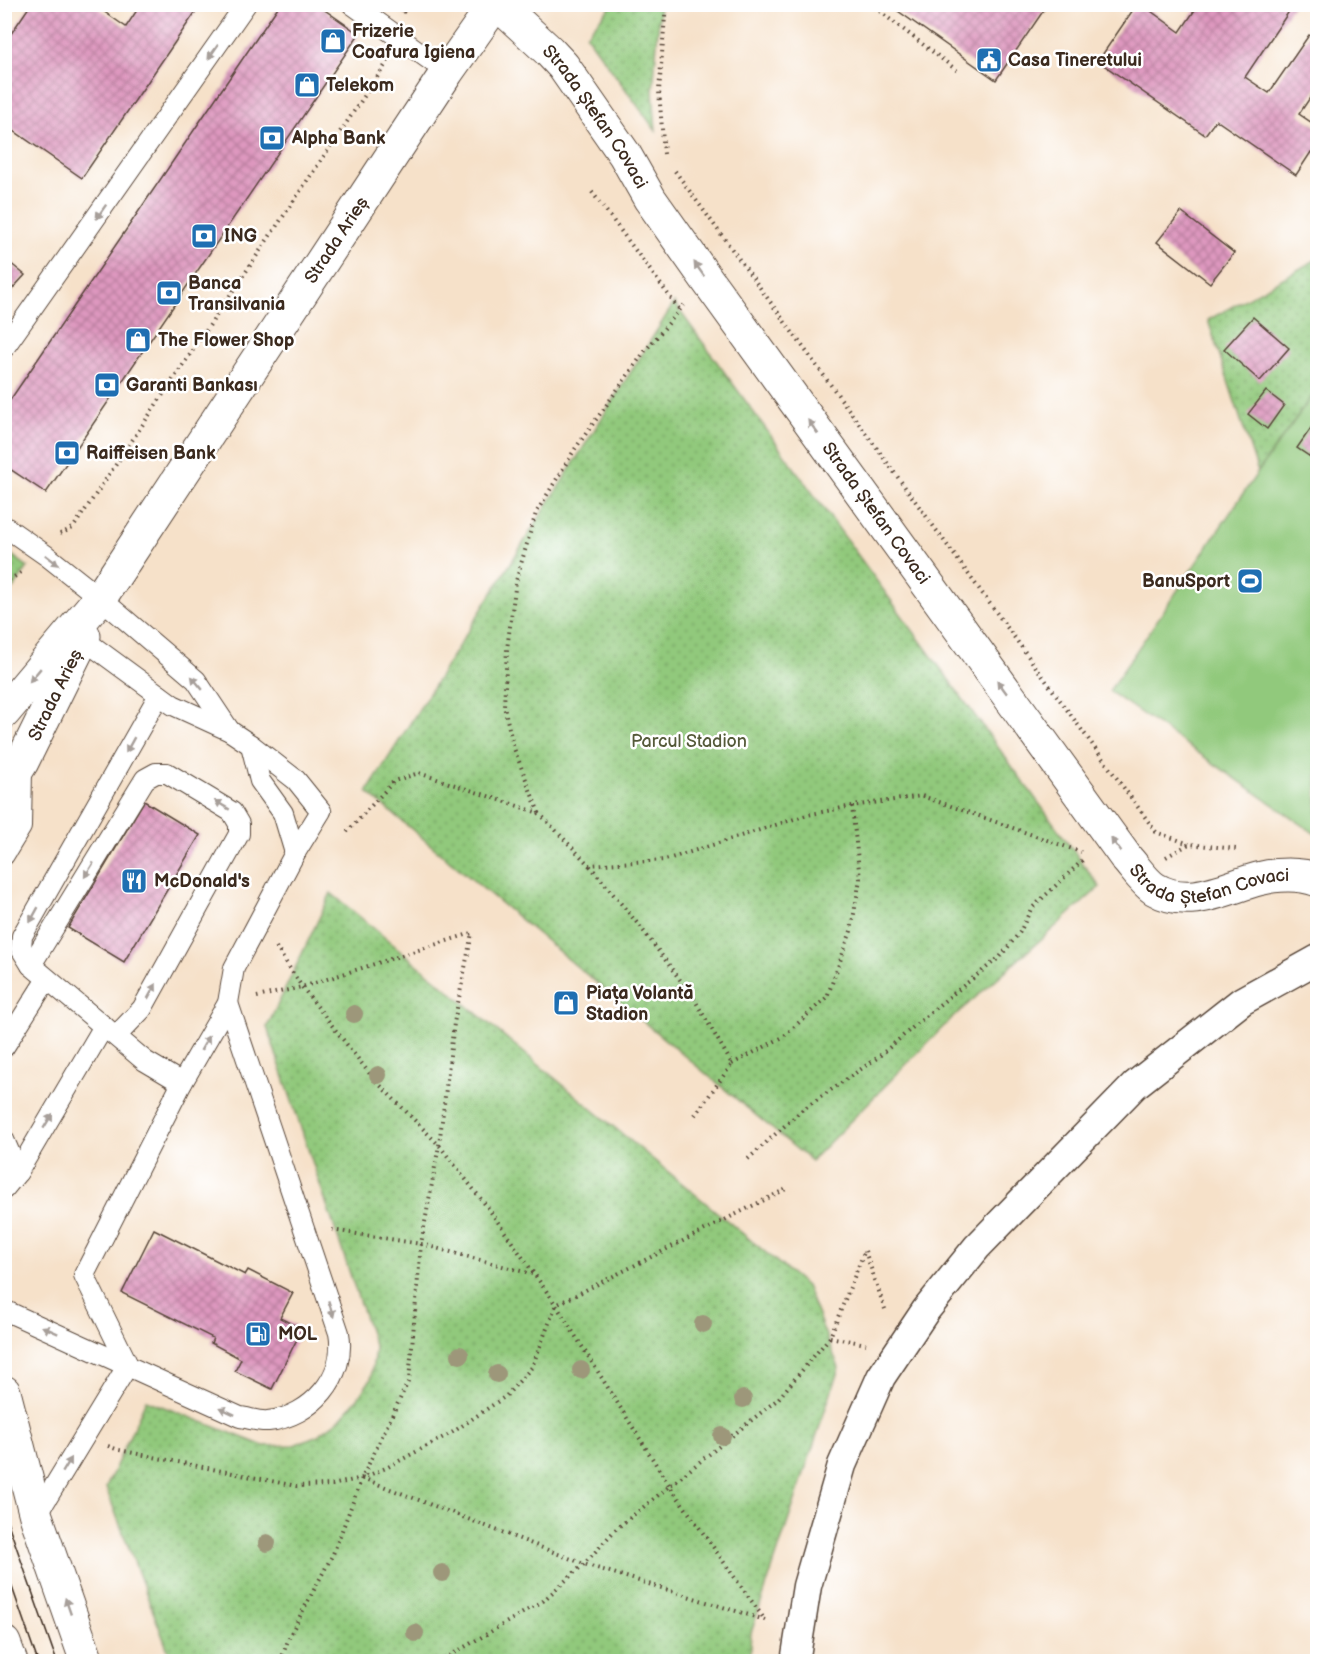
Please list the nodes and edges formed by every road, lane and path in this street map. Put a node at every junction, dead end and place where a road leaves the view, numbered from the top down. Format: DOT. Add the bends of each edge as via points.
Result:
graph roads {
  1 [pos="246,4"];
  2 [pos="352,4"];
  3 [pos="496,4"];
  4 [pos="666,4"];
  5 [pos="870,4"];
  6 [pos="394,53"];
  7 [pos="447,72"];
  8 [pos="959,72"];
  9 [pos="657,145"];
  10 [pos="671,164"];
  11 [pos="592,192"];
  12 [pos="708,281"];
  13 [pos="678,309"];
  14 [pos="4,348"];
  15 [pos="4,526"];
  16 [pos="57,535"];
  17 [pos="100,598"];
  18 [pos="83,639"];
  19 [pos="159,694"];
  20 [pos="4,712"];
  21 [pos="230,730"];
  22 [pos="251,744"];
  23 [pos="22,762"];
  24 [pos="4,790"];
  25 [pos="852,806"];
  26 [pos="539,813"];
  27 [pos="348,832"];
  28 [pos="1189,844"];
  29 [pos="1241,849"];
  30 [pos="295,853"];
  31 [pos="4,855"];
  32 [pos="1127,859"];
  33 [pos="589,866"];
  34 [pos="1317,880"];
  35 [pos="259,920"];
  36 [pos="1317,959"];
  37 [pos="31,965"];
  38 [pos="47,979"];
  39 [pos="302,987"];
  40 [pos="228,1003"];
  41 [pos="110,1031"];
  42 [pos="4,1047"];
  43 [pos="732,1064"];
  44 [pos="182,1083"];
  45 [pos="695,1114"];
  46 [pos="4,1140"];
  47 [pos="439,1145"];
  48 [pos="748,1159"];
  49 [pos="18,1172"];
  50 [pos="4,1189"];
  51 [pos="786,1189"];
  52 [pos="304,1225"];
  53 [pos="421,1244"];
  54 [pos="532,1274"];
  55 [pos="556,1305"];
  56 [pos="4,1310"];
  57 [pos="899,1351"];
  58 [pos="128,1365"];
  59 [pos="4,1392"];
  60 [pos="84,1437"];
  61 [pos="362,1478"];
  62 [pos="669,1485"];
  63 [pos="36,1515"];
  64 [pos="584,1564"];
  65 [pos="765,1620"];
  66 [pos="4,1643"];
  67 [pos="797,1648"];
  68 [pos="11,1662"];
  69 [pos="87,1662"];
  70 [pos="280,1662"];
  71 [pos="439,1662"];
  1 -- 14 [label="lane, one-way"];
  2 -- 7 [label="lane"];
  3 -- 7 [label="main road, Strada Arieș"];
  12 -- 3 [label="main road, Strada Ștefan Covaci, one-way" via="563,66"];
  4 -- 9 [label="path" via="659,91 664,154"];
  5 -- 8 [label="path"];
  6 -- 16 [label="path" via="73,528"];
  7 -- 17 [label="main road, Strada Arieș"];
  10 -- 28 [label="path" via="1156,832"];
  11 -- 13 [label="path"];
  12 -- 13 [label="path"];
  32 -- 12 [label="main road, Strada Ștefan Covaci, one-way"];
  13 -- 26 [label="path" via="575,449 536,513 516,581 504,706 513,746"];
  15 -- 17 [label="lane, one-way"];
  17 -- 18 [label="main road, Strada Arieș"];
  17 -- 20 [label="main road, Strada Arieș, one-way"];
  21 -- 17 [label="lane, one-way" via="196,680"];
  18 -- 19 [label="lane"];
  18 -- 23 [label="main road, Strada Arieș"];
  19 -- 21 [label="lane" via="173,705"];
  19 -- 37 [label="lane, one-way" via="22,936 21,949"];
  21 -- 22 [label="lane"];
  22 -- 30 [label="lane" via="260,781 283,813"];
  22 -- 30 [label="lane" via="296,780 321,811"];
  23 -- 24 [label="main road, Strada Arieș"];
  23 -- 31 [label="lane" via="21,828"];
  25 -- 33 [label="path" via="807,815 665,860"];
  25 -- 43 [label="path" via="860,879 851,931 827,997 783,1037"];
  25 -- 48 [label="path" via="922,796 1088,855 1031,909 1020,932 1000,957 877,1058 802,1110"];
  26 -- 27 [label="path" via="419,773 394,781"];
  26 -- 33 [label="path"];
  28 -- 29 [label="path"];
  28 -- 32 [label="path" via="1154,863"];
  30 -- 35 [label="lane"];
  32 -- 34 [label="main road, Strada Ștefan Covaci" via="1155,889 1178,897 1205,896 1260,878 1309,876"];
  33 -- 43 [label="path" via="693,997"];
  35 -- 39 [label="path"];
  35 -- 40 [label="lane" via="234,968"];
  36 -- 57 [label="street" via="1242,1001 1135,1085 977,1247"];
  37 -- 38 [label="lane"];
  41 -- 37 [label="lane, one-way" via="142,1009 239,834 239,824 232,812 167,772 145,779"];
  38 -- 41 [label="lane"];
  38 -- 42 [label="lane"];
  39 -- 40 [label="path"];
  39 -- 47 [label="path" via="373,1078"];
  39 -- 47 [label="path" via="472,933 454,1023"];
  44 -- 40 [label="lane, one-way"];
  40 -- 52 [label="lane"];
  41 -- 44 [label="lane" via="145,1061"];
  49 -- 41 [label="lane, one-way"];
  43 -- 45 [label="path"];
  44 -- 58 [label="lane" via="84,1275"];
  46 -- 49 [label="lane"];
  47 -- 53 [label="path"];
  47 -- 54 [label="path"];
  49 -- 50 [label="lane"];
  51 -- 55 [label="path"];
  52 -- 53 [label="path"];
  52 -- 58 [label="lane, one-way" via="341,1345 335,1373 321,1394 301,1410 266,1421 240,1417"];
  53 -- 54 [label="path"];
  53 -- 61 [label="path" via="409,1380"];
  54 -- 55 [label="path"];
  55 -- 61 [label="path" via="532,1367 506,1396 453,1432"];
  55 -- 62 [label="path"];
  58 -- 56 [label="lane, one-way"];
  57 -- 62 [label="path" via="865,1250 830,1337 815,1355 778,1399"];
  57 -- 67 [label="street" via="881,1377 842,1465 807,1586"];
  58 -- 60 [label="lane"];
  59 -- 63 [label="main road"];
  60 -- 61 [label="path" via="118,1450 296,1486 332,1485"];
  63 -- 60 [label="lane, one-way"];
  61 -- 64 [label="path"];
  61 -- 70 [label="path" via="333,1554"];
  62 -- 64 [label="path" via="616,1529"];
  62 -- 65 [label="path"];
  69 -- 63 [label="main road, one-way"];
  64 -- 65 [label="path"];
  64 -- 71 [label="path" via="543,1601"];
  65 -- 67 [label="path"];
  66 -- 68 [label="main road"];
}
